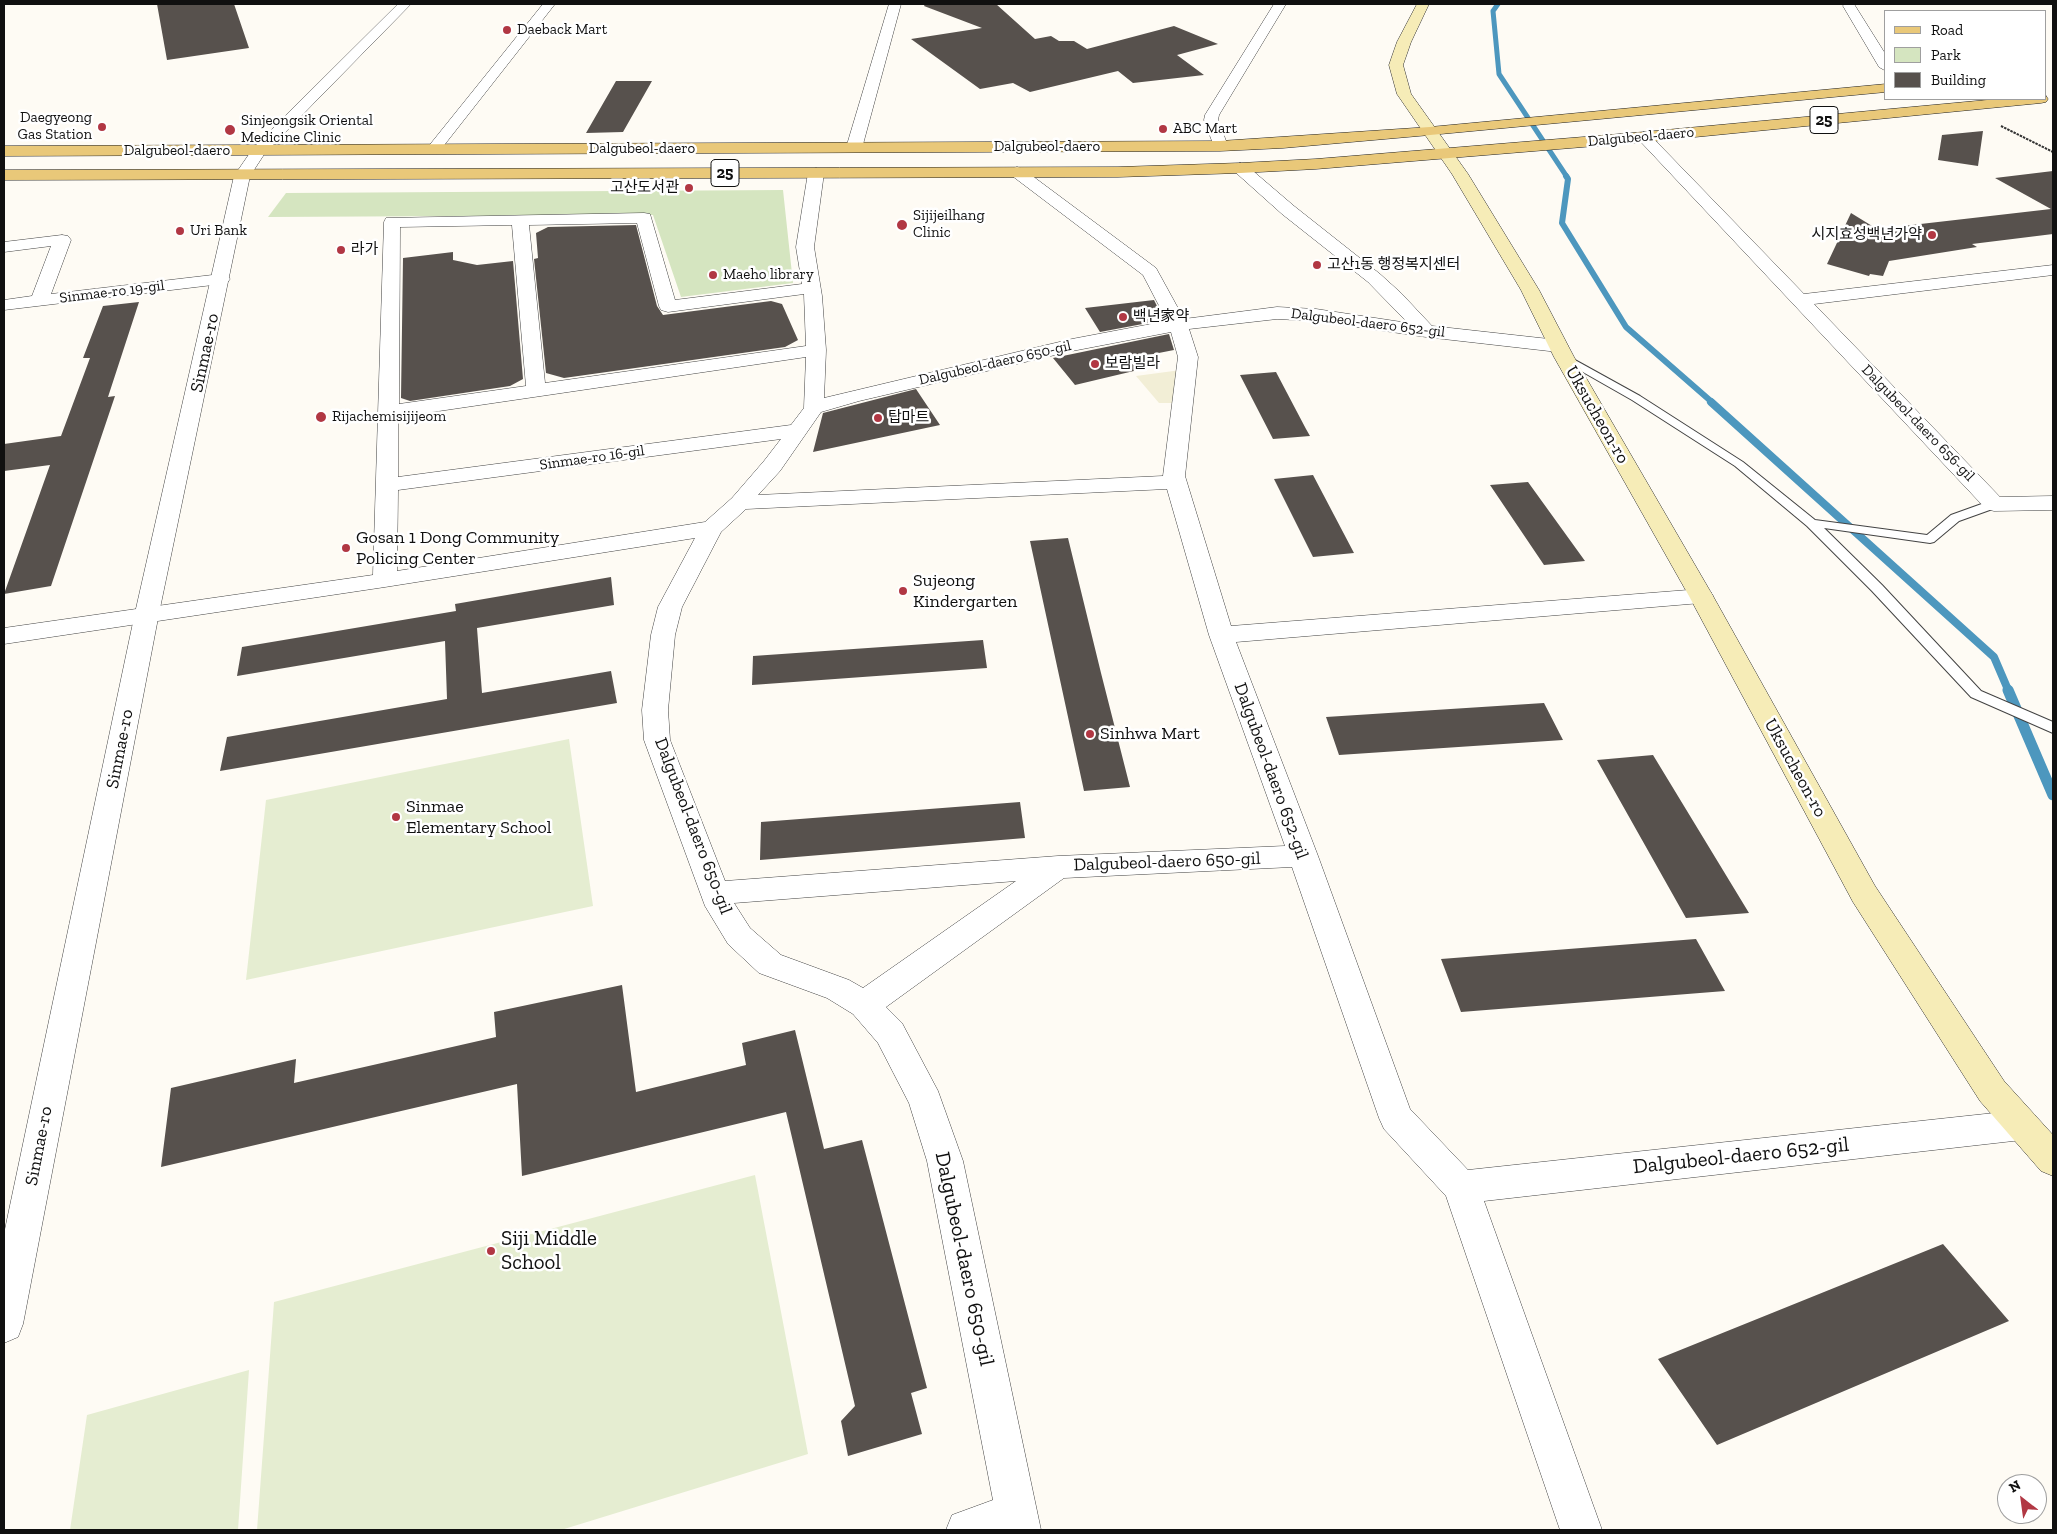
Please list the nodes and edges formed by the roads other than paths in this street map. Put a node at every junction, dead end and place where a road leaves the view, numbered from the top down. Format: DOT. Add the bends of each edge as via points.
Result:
graph roads {
  1 [pos="405,4"];
  2 [pos="549,4"];
  3 [pos="895,4"];
  4 [pos="1280,4"];
  5 [pos="1423,4"];
  6 [pos="1848,6"];
  7 [pos="1884,64"];
  8 [pos="1884,88"];
  9 [pos="2031,100"];
  10 [pos="1430,131"];
  11 [pos="1644,137"];
  12 [pos="1220,146"];
  13 [pos="854,148"];
  14 [pos="260,150"];
  15 [pos="433,150"];
  16 [pos="4,151"];
  17 [pos="1446,154"];
  18 [pos="1240,168"];
  19 [pos="1017,172"];
  20 [pos="816,173"];
  21 [pos="4,175"];
  22 [pos="242,176"];
  23 [pos="520,221"];
  24 [pos="4,247"];
  25 [pos="2053,270"];
  26 [pos="221,279"];
  27 [pos="812,288"];
  28 [pos="1801,300"];
  29 [pos="39,301"];
  30 [pos="4,305"];
  31 [pos="1178,325"];
  32 [pos="1426,331"];
  33 [pos="816,350"];
  34 [pos="1561,352"];
  35 [pos="536,390"];
  36 [pos="814,408"];
  37 [pos="388,412"];
  38 [pos="796,430"];
  39 [pos="1176,482"];
  40 [pos="387,485"];
  41 [pos="740,503"];
  42 [pos="2053,503"];
  43 [pos="1994,504"];
  44 [pos="1811,523"];
  45 [pos="712,528"];
  46 [pos="385,580"];
  47 [pos="1701,596"];
  48 [pos="147,613"];
  49 [pos="1221,635"];
  50 [pos="4,636"];
  51 [pos="2053,728"];
  52 [pos="1303,856"];
  53 [pos="1058,867"];
  54 [pos="715,893"];
  55 [pos="864,1005"];
  56 [pos="2022,1125"];
  57 [pos="2053,1160"];
  58 [pos="1461,1187"];
  59 [pos="4,1324"];
  60 [pos="1018,1521"];
  61 [pos="967,1530"];
  62 [pos="1581,1530"];
  1 -- 14 [label="street"];
  2 -- 15 [label="street"];
  3 -- 13 [label="street"];
  4 -- 12 [label="street" via="1212,115"];
  5 -- 10 [label="main road, Uksucheon-ro" via="1404,42 1396,74 1404,94"];
  6 -- 7 [label="street"];
  8 -- 10 [label="main road, Dalgubeol-daero"];
  9 -- 11 [label="main road, Dalgubeol-daero / 25"];
  10 -- 12 [label="main road, Dalgubeol-daero / 25"];
  10 -- 17 [label="main road, Uksucheon-ro"];
  11 -- 17 [label="main road, Dalgubeol-daero / 25"];
  11 -- 28 [label="street, Dalgubeol-daero 656-gil"];
  12 -- 13 [label="main road, Dalgubeol-daero / 25"];
  13 -- 15 [label="main road, Dalgubeol-daero / 25"];
  14 -- 15 [label="main road, Dalgubeol-daero / 25"];
  14 -- 16 [label="main road, Dalgubeol-daero / 25"];
  14 -- 22 [label="street"];
  17 -- 18 [label="main road, Dalgubeol-daero / 25"];
  17 -- 34 [label="main road, Uksucheon-ro" via="1530,290"];
  18 -- 19 [label="main road, Dalgubeol-daero / 25"];
  18 -- 32 [label="street" via="1374,278"];
  19 -- 20 [label="main road, Dalgubeol-daero / 25"];
  19 -- 31 [label="street, Dalgubeol-daero 652-gil" via="1150,272"];
  20 -- 22 [label="main road, Dalgubeol-daero / 25"];
  20 -- 27 [label="street" via="805,248"];
  21 -- 22 [label="main road, Dalgubeol-daero / 25"];
  22 -- 26 [label="street, Sinmae-ro"];
  23 -- 27 [label="street" via="644,218 668,306"];
  23 -- 35 [label="street"];
  23 -- 37 [label="street" via="392,222"];
  24 -- 29 [label="street" via="62,240"];
  25 -- 28 [label="street"];
  26 -- 29 [label="street, Sinmae-ro 19-gil"];
  26 -- 48 [label="street, Sinmae-ro"];
  27 -- 33 [label="street"];
  28 -- 43 [label="street, Dalgubeol-daero 656-gil"];
  29 -- 30 [label="street, Sinmae-ro 19-gil"];
  31 -- 32 [label="street, Dalgubeol-daero 652-gil" via="1297,312"];
  31 -- 36 [label="street, Dalgubeol-daero 650-gil" via="1072,345"];
  31 -- 39 [label="street, Dalgubeol-daero 652-gil" via="1188,357 1174,476"];
  32 -- 34 [label="street, Dalgubeol-daero 652-gil"];
  33 -- 35 [label="street"];
  33 -- 36 [label="street"];
  34 -- 44 [label="lane, Uksucheon-ro" via="1739,464"];
  34 -- 47 [label="main road, Uksucheon-ro"];
  35 -- 37 [label="street"];
  36 -- 38 [label="street, Dalgubeol-daero 650-gil"];
  37 -- 40 [label="street"];
  38 -- 40 [label="street, Sinmae-ro 16-gil"];
  38 -- 41 [label="street, Dalgubeol-daero 650-gil" via="772,466"];
  39 -- 41 [label="street"];
  39 -- 49 [label="street, Dalgubeol-daero 652-gil"];
  40 -- 46 [label="street"];
  41 -- 45 [label="street, Dalgubeol-daero 650-gil"];
  42 -- 43 [label="street"];
  43 -- 44 [label="lane" via="1954,518 1930,540"];
  44 -- 51 [label="lane, Uksucheon-ro" via="1976,694"];
  45 -- 46 [label="street"];
  45 -- 54 [label="street, Dalgubeol-daero 650-gil" via="670,607 663,635 655,710 657,740"];
  46 -- 48 [label="street"];
  47 -- 49 [label="street"];
  47 -- 56 [label="main road, Uksucheon-ro" via="1864,894 1992,1092"];
  48 -- 50 [label="street"];
  48 -- 59 [label="street, Sinmae-ro"];
  49 -- 52 [label="street, Dalgubeol-daero 652-gil"];
  52 -- 53 [label="street, Dalgubeol-daero 650-gil"];
  52 -- 58 [label="street, Dalgubeol-daero 652-gil" via="1396,1118"];
  53 -- 54 [label="street"];
  53 -- 55 [label="street, Dalgubeol-daero 650-gil"];
  54 -- 55 [label="street, Dalgubeol-daero 650-gil" via="739,936 770,964 838,989"];
  55 -- 60 [label="street, Dalgubeol-daero 650-gil" via="890,1033 926,1101 945,1161"];
  56 -- 57 [label="main road, Uksucheon-ro"];
  56 -- 58 [label="street, Dalgubeol-daero 652-gil"];
  58 -- 62 [label="street, Dalgubeol-daero 652-gil"];
  60 -- 61 [label="street"];
}
